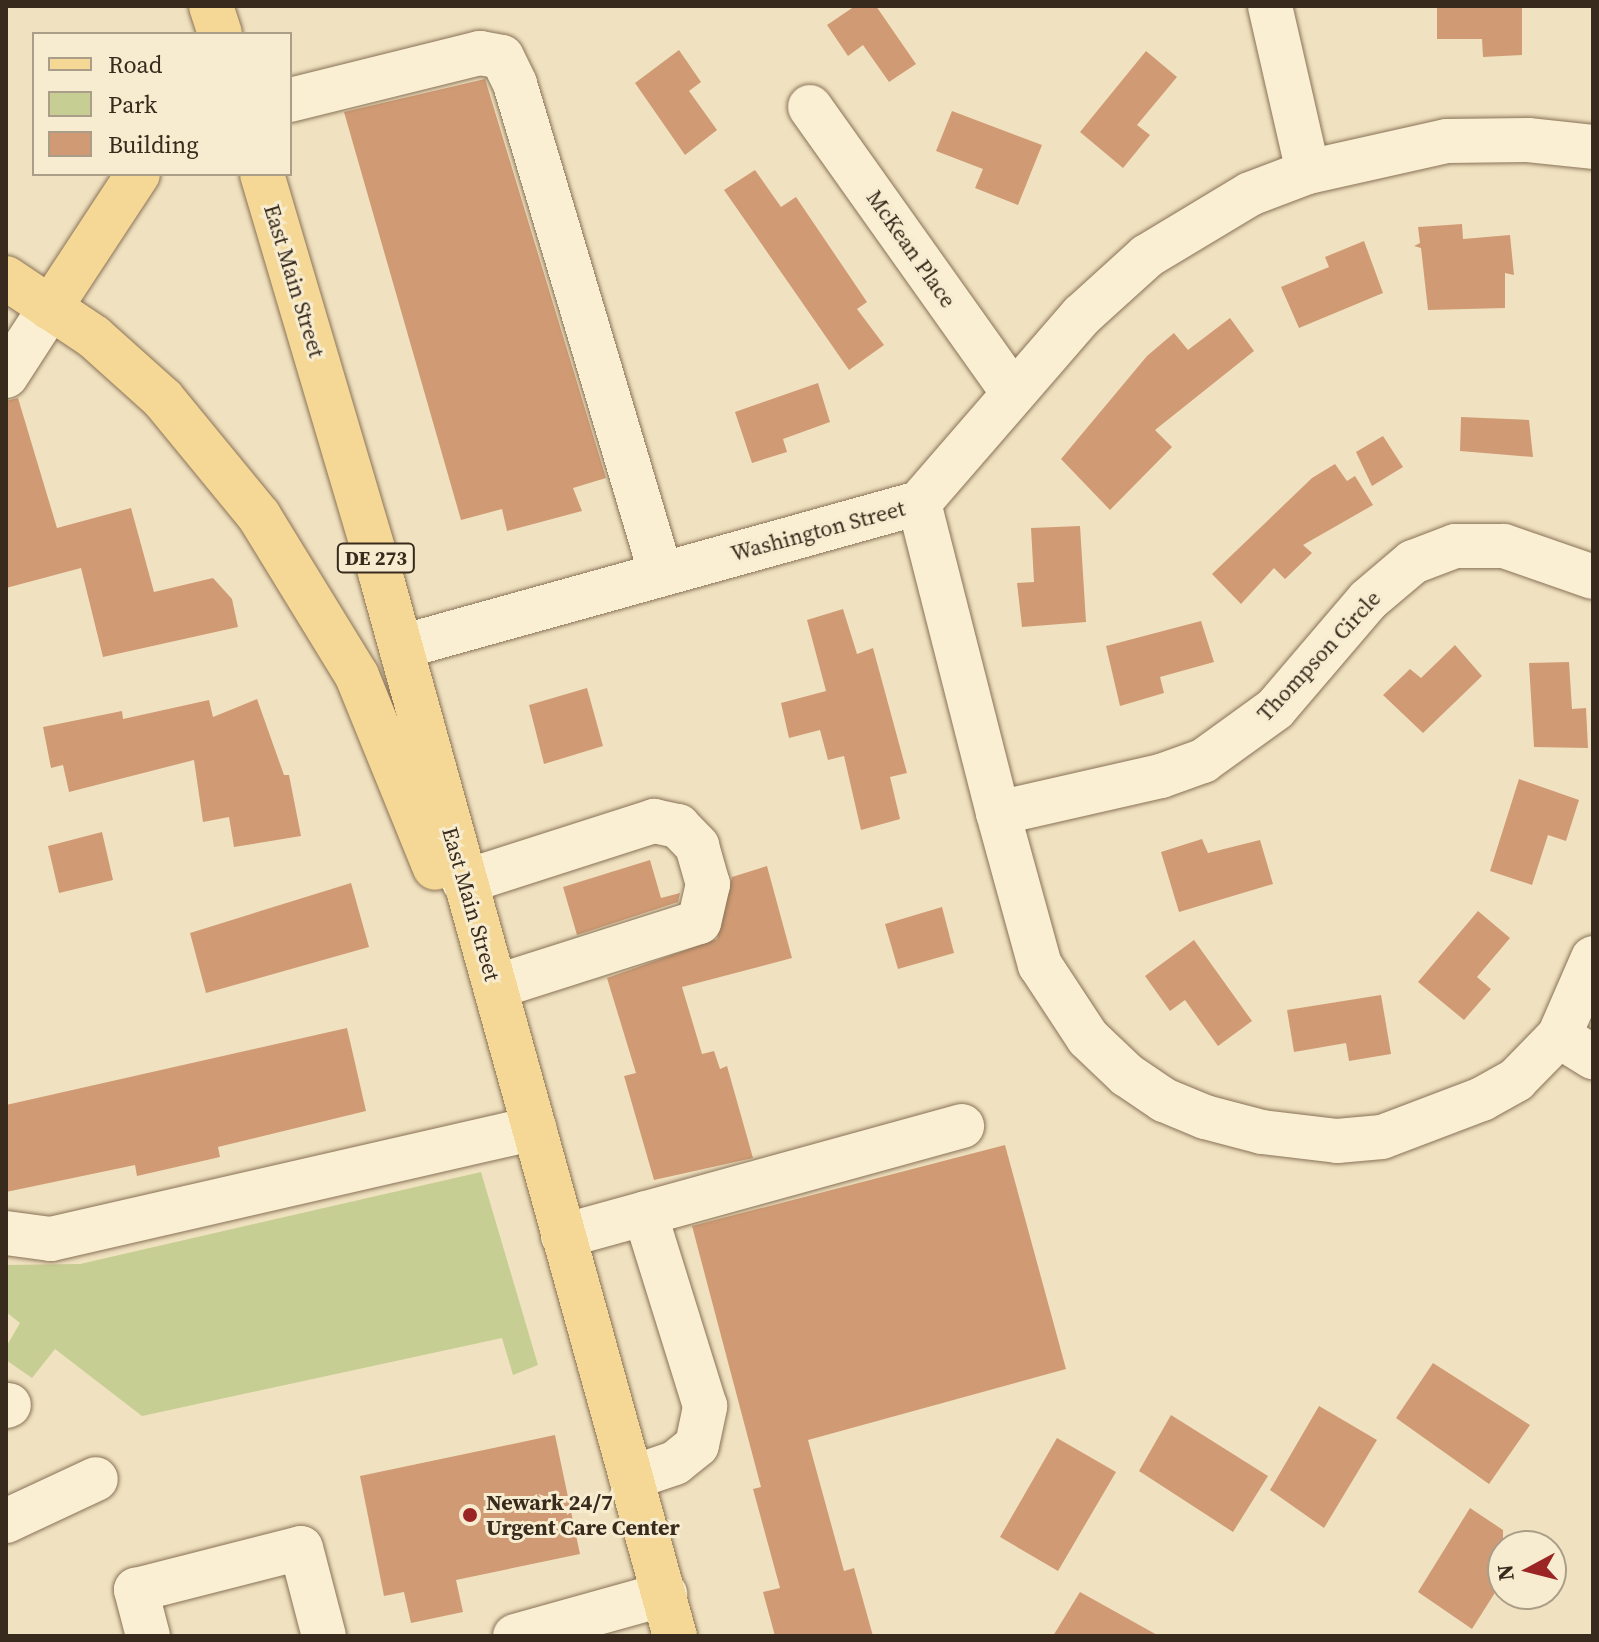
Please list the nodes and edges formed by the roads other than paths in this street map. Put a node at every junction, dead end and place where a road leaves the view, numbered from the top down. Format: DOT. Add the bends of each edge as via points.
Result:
graph roads {
  1 [pos="211,6"];
  2 [pos="1270,6"];
  3 [pos="219,32"];
  4 [pos="292,100"];
  5 [pos="810,107"];
  6 [pos="1593,147"];
  7 [pos="1308,172"];
  8 [pos="137,176"];
  9 [pos="263,176"];
  10 [pos="6,278"];
  11 [pos="50,308"];
  12 [pos="6,376"];
  13 [pos="1012,391"];
  14 [pos="919,503"];
  15 [pos="661,574"];
  16 [pos="1593,577"];
  17 [pos="401,647"];
  18 [pos="998,813"];
  19 [pos="464,882"];
  20 [pos="482,945"];
  21 [pos="1593,958"];
  22 [pos="495,987"];
  23 [pos="1576,1047"];
  24 [pos="962,1126"];
  25 [pos="534,1128"];
  26 [pos="645,1213"];
  27 [pos="6,1233"];
  28 [pos="563,1236"];
  29 [pos="631,1478"];
  30 [pos="96,1479"];
  31 [pos="6,1521"];
  32 [pos="665,1594"];
  33 [pos="148,1636"];
  34 [pos="324,1636"];
  35 [pos="515,1636"];
  36 [pos="675,1636"];
  1 -- 3 [label="main road"];
  2 -- 7 [label="street"];
  4 -- 15 [label="street" via="480,53 502,57 515,84"];
  5 -- 13 [label="street, McKean Place"];
  6 -- 7 [label="street, Washington Street" via="1528,140 1447,141"];
  7 -- 13 [label="street, Washington Street" via="1250,194 1147,256 1082,315"];
  8 -- 11 [label="main road"];
  9 -- 17 [label="main road, East Main Street / DE 273"];
  10 -- 11 [label="main road"];
  11 -- 12 [label="street"];
  11 -- 20 [label="main road" via="94,337 163,399 259,516 357,676 436,872"];
  13 -- 14 [label="street, Washington Street"];
  14 -- 15 [label="street, Washington Street"];
  14 -- 18 [label="street"];
  15 -- 17 [label="street, Washington Street"];
  16 -- 18 [label="street, Thompson Circle" via="1504,546 1455,546 1413,562 1368,600 1275,709 1203,761 1161,776"];
  17 -- 19 [label="main road, East Main Street / DE 273"];
  18 -- 23 [label="street" via="1040,965 1061,1004 1127,1075 1205,1117 1301,1138 1382,1137 1482,1099"];
  19 -- 20 [label="main road, East Main Street / DE 273"];
  19 -- 22 [label="street" via="654,821 678,826 697,846 708,884 699,922"];
  20 -- 22 [label="main road, East Main Street / DE 273"];
  21 -- 23 [label="street"];
  22 -- 25 [label="main road, East Main Street / DE 273"];
  24 -- 26 [label="street"];
  25 -- 27 [label="street" via="51,1239"];
  25 -- 28 [label="main road, East Main Street / DE 273"];
  26 -- 28 [label="street"];
  26 -- 29 [label="street" via="705,1406 697,1445 675,1463"];
  28 -- 29 [label="main road, East Main Street / DE 273"];
  29 -- 32 [label="main road, East Main Street / DE 273"];
  30 -- 31 [label="street"];
  32 -- 35 [label="street"];
  32 -- 36 [label="main road, East Main Street / DE 273"];
  33 -- 34 [label="street" via="136,1590 301,1548"];
}
